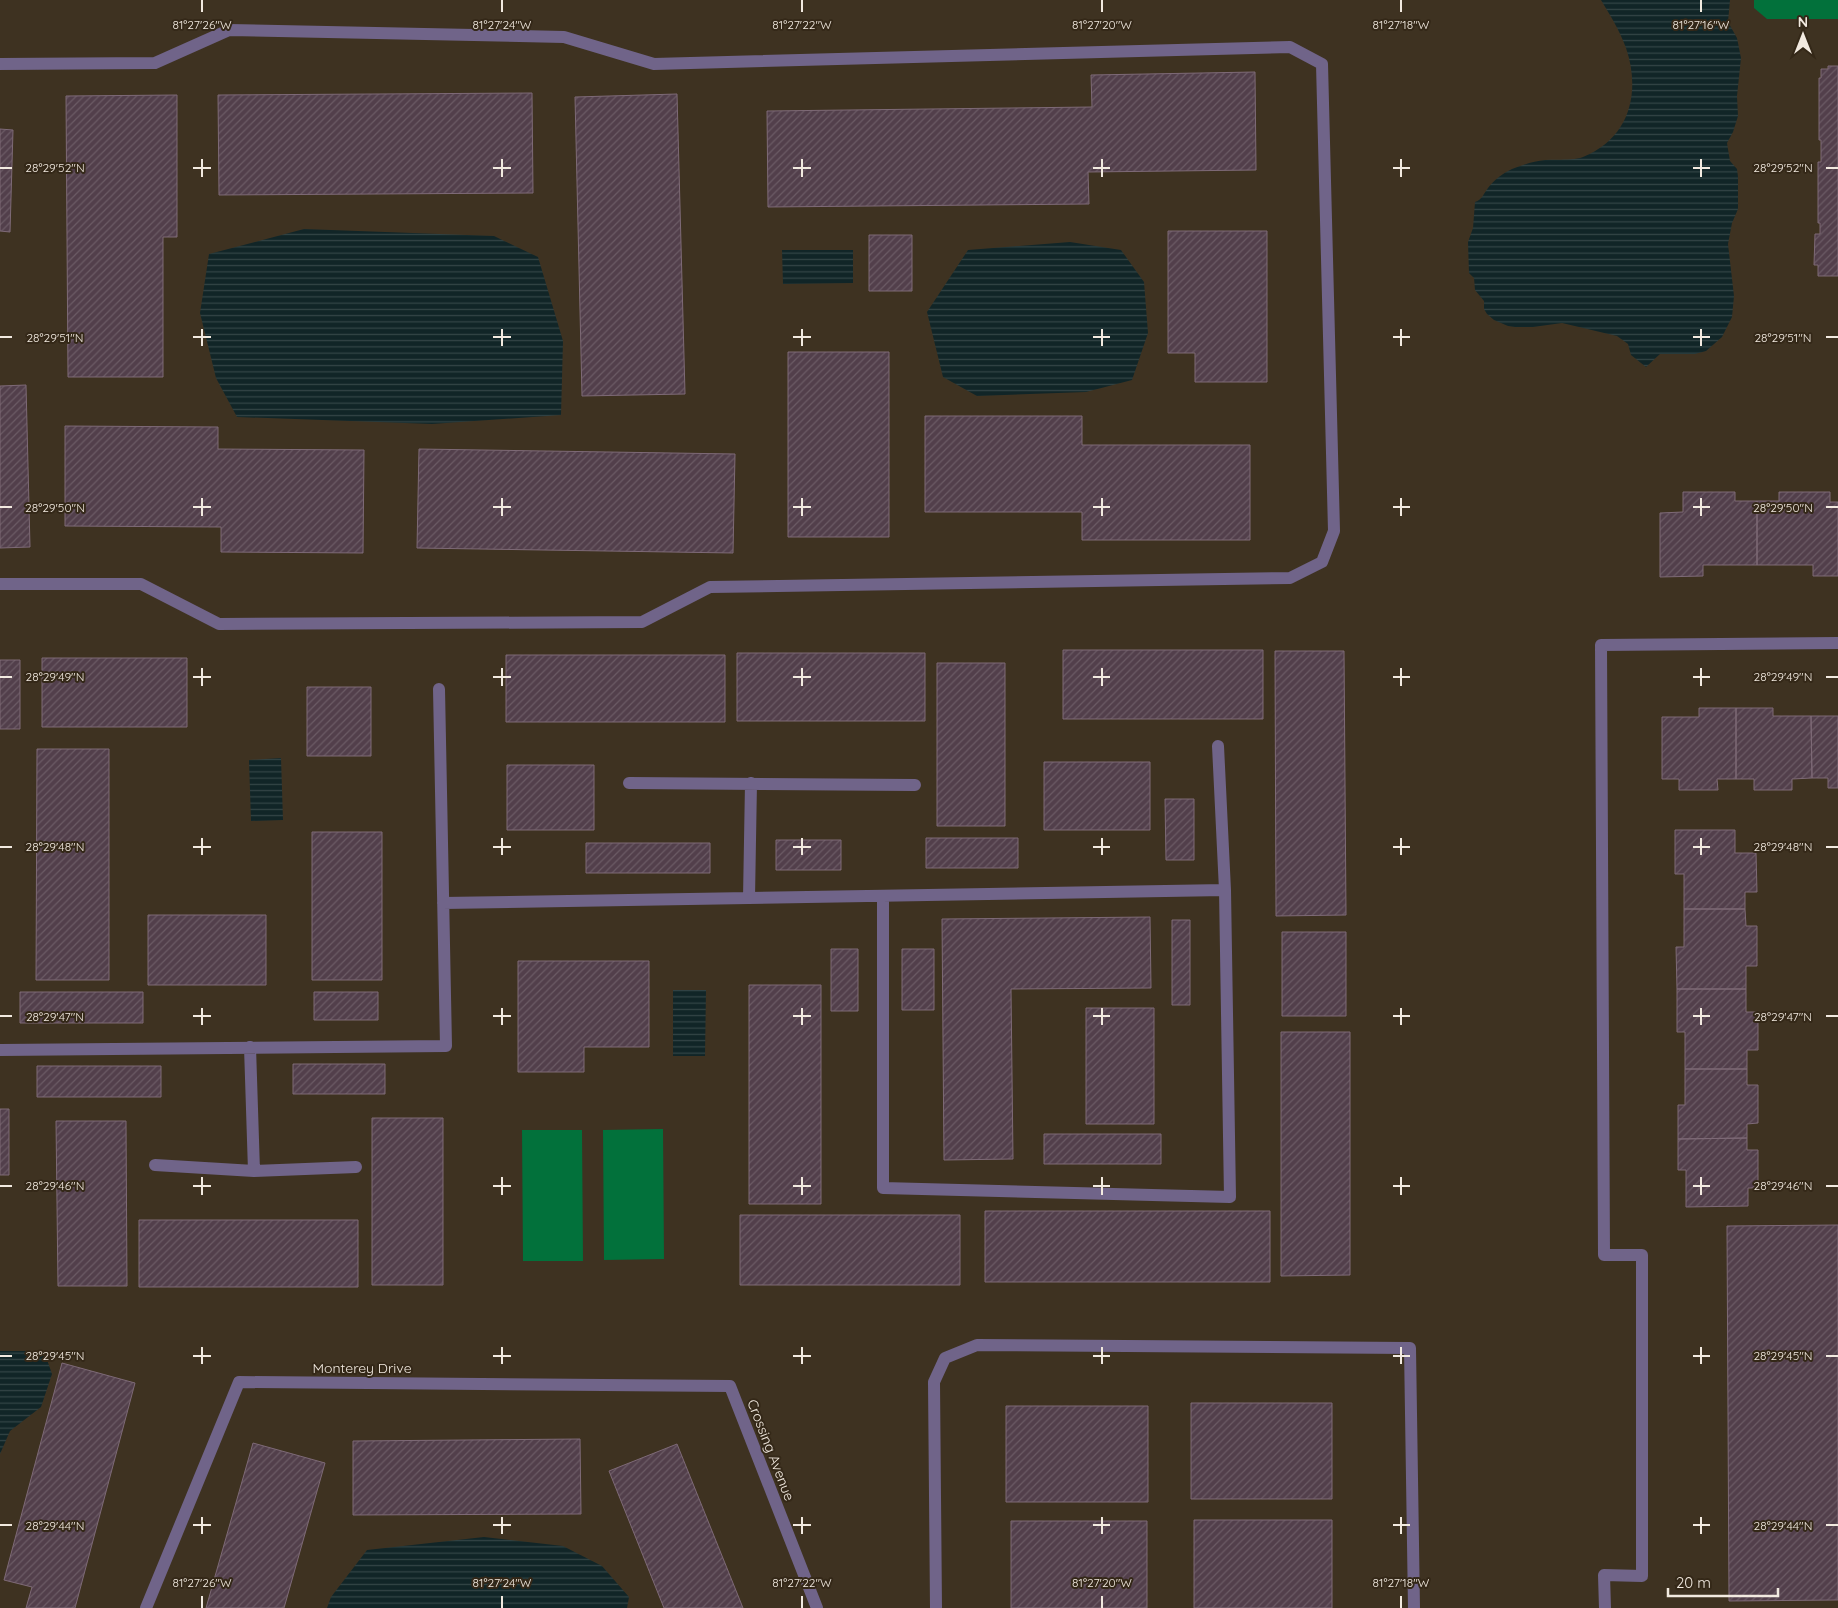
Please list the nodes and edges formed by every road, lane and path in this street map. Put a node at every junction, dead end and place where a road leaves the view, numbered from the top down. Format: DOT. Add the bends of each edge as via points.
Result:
graph roads {
  1 [pos="0,64"];
  2 [pos="0,584"];
  3 [pos="1838,644"];
  4 [pos="439,689"];
  5 [pos="1218,746"];
  6 [pos="629,784"];
  7 [pos="750,784"];
  8 [pos="915,785"];
  9 [pos="1225,890"];
  10 [pos="883,896"];
  11 [pos="749,898"];
  12 [pos="443,903"];
  13 [pos="250,1047"];
  14 [pos="0,1050"];
  15 [pos="155,1165"];
  16 [pos="356,1167"];
  17 [pos="254,1171"];
  18 [pos="730,1386"];
  19 [pos="146,1608"];
  20 [pos="817,1608"];
  21 [pos="936,1608"];
  22 [pos="1414,1608"];
  23 [pos="1605,1608"];
  1 -- 2 [label="lane" via="155,63 229,30 564,37 654,64 1290,47 1322,64 1334,531 1322,562 1290,578 710,587 642,622 219,624 141,584"];
  3 -- 23 [label="lane" via="1601,645 1604,1255 1642,1255 1642,1576 1604,1575"];
  4 -- 12 [label="lane"];
  5 -- 9 [label="lane"];
  6 -- 7 [label="lane"];
  7 -- 8 [label="lane"];
  7 -- 11 [label="lane"];
  9 -- 10 [label="lane"];
  9 -- 10 [label="lane" via="1230,1197 883,1188"];
  10 -- 11 [label="lane"];
  11 -- 12 [label="lane"];
  12 -- 13 [label="lane" via="446,1046"];
  13 -- 14 [label="lane"];
  13 -- 17 [label="lane"];
  15 -- 17 [label="lane"];
  16 -- 17 [label="lane"];
  18 -- 19 [label="lane, Monterey Drive" via="239,1382"];
  18 -- 20 [label="lane, Crossing Avenue"];
  21 -- 22 [label="lane" via="934,1382 945,1358 977,1345 1410,1348"];
}
